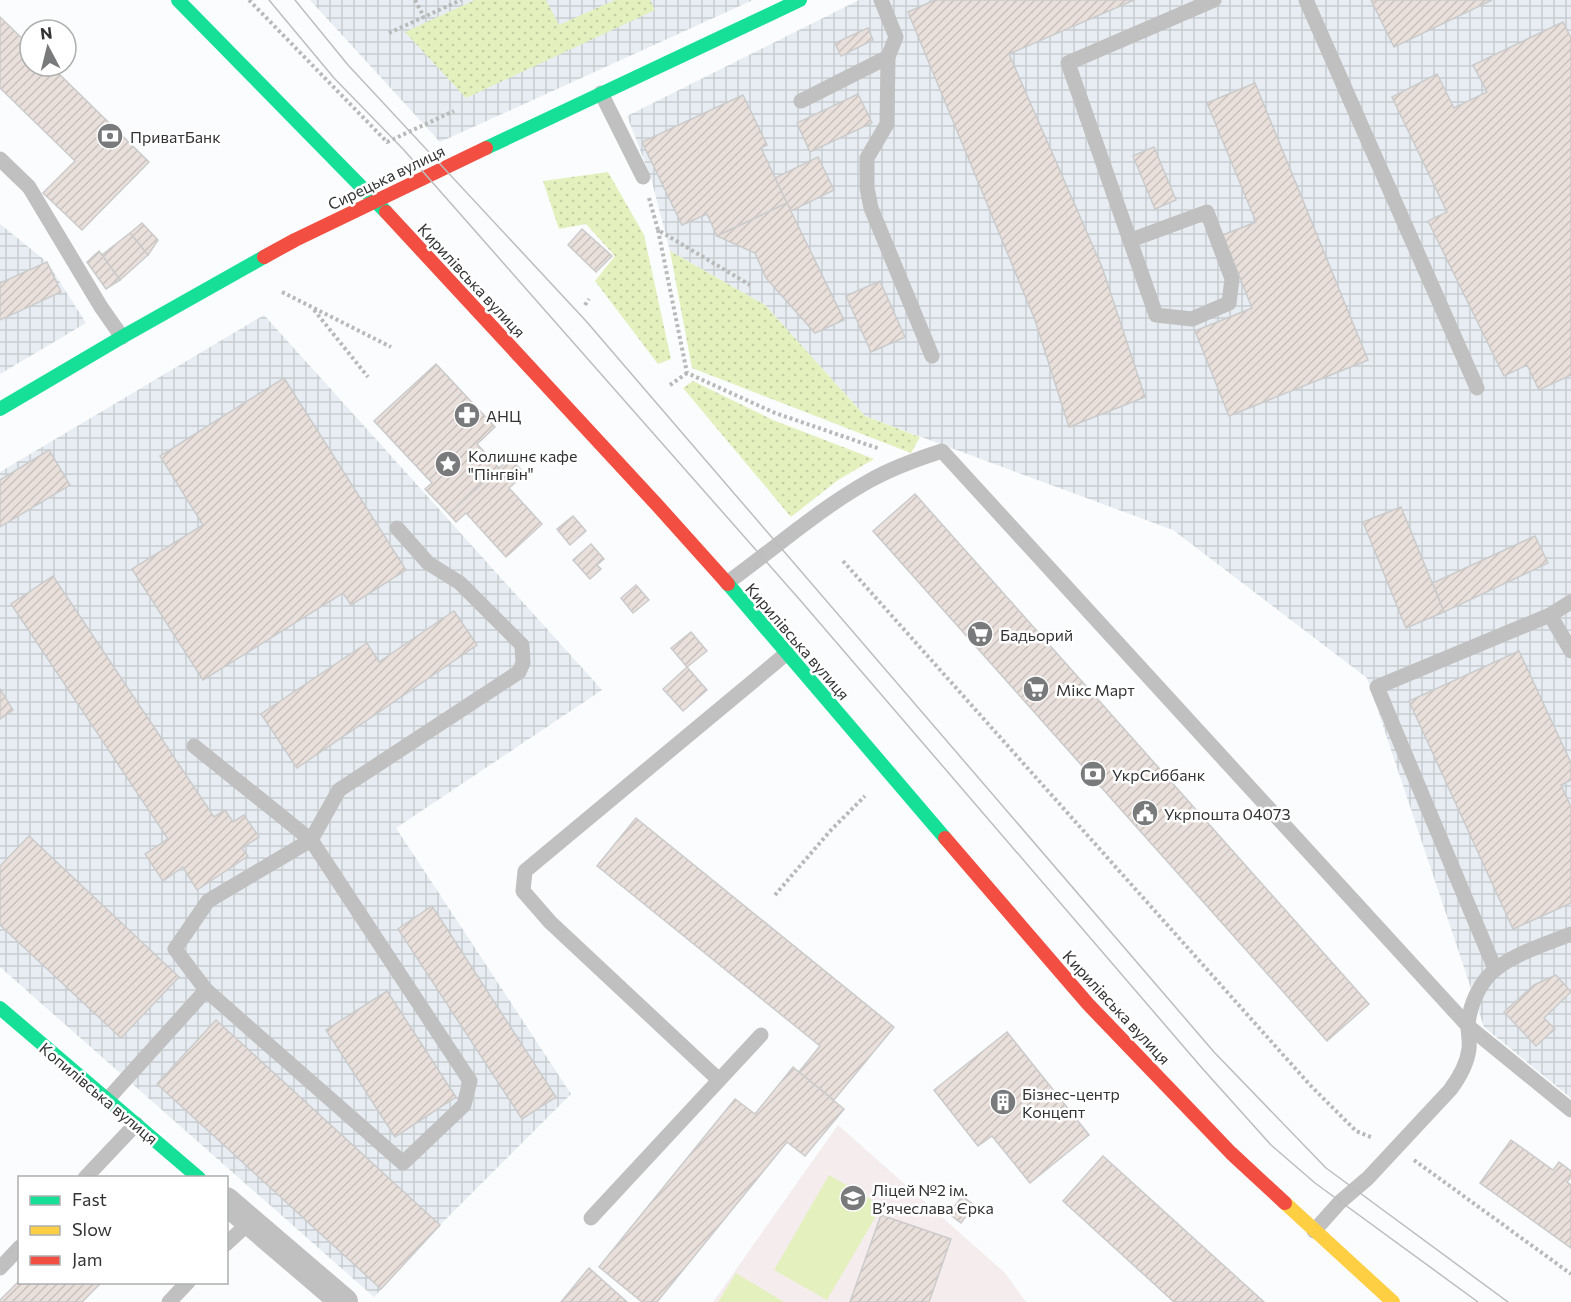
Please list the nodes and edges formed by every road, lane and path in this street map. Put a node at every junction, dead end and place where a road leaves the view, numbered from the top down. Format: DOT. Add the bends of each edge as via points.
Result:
graph roads {
  1 [pos="178,0"];
  2 [pos="249,0"];
  3 [pos="415,0"];
  4 [pos="461,0"];
  5 [pos="800,0"];
  6 [pos="880,0"];
  7 [pos="1214,0"];
  8 [pos="1305,0"];
  9 [pos="424,17"];
  10 [pos="389,33"];
  11 [pos="888,57"];
  12 [pos="601,93"];
  13 [pos="801,101"];
  14 [pos="453,111"];
  15 [pos="0,159"];
  16 [pos="643,177"];
  17 [pos="376,201"];
  18 [pos="658,230"];
  19 [pos="1131,240"];
  20 [pos="750,285"];
  21 [pos="282,292"];
  22 [pos="589,299"];
  23 [pos="585,305"];
  24 [pos="313,308"];
  25 [pos="122,337"];
  26 [pos="391,347"];
  27 [pos="932,356"];
  28 [pos="687,374"];
  29 [pos="368,377"];
  30 [pos="670,386"];
  31 [pos="1477,388"];
  32 [pos="0,409"];
  33 [pos="913,460"];
  34 [pos="397,528"];
  35 [pos="843,561"];
  36 [pos="727,583"];
  37 [pos="1571,602"];
  38 [pos="1550,615"];
  39 [pos="1571,651"];
  40 [pos="787,653"];
  41 [pos="194,746"];
  42 [pos="865,796"];
  43 [pos="311,840"];
  44 [pos="775,895"];
  45 [pos="1571,934"];
  46 [pos="1495,969"];
  47 [pos="206,990"];
  48 [pos="0,1008"];
  49 [pos="1468,1026"];
  50 [pos="761,1035"];
  51 [pos="719,1080"];
  52 [pos="107,1100"];
  53 [pos="1571,1110"];
  54 [pos="136,1124"];
  55 [pos="1396,1148"];
  56 [pos="87,1176"];
  57 [pos="197,1176"];
  58 [pos="228,1203"];
  59 [pos="591,1218"];
  60 [pos="250,1222"];
  61 [pos="1314,1231"];
  62 [pos="228,1242"];
  63 [pos="18,1249"];
  64 [pos="0,1268"];
  65 [pos="1571,1274"];
  66 [pos="186,1284"];
  67 [pos="1390,1301"];
  68 [pos="170,1302"];
  69 [pos="344,1302"];
  1 -- 17 [label="main road, Кирилівська вулиця"];
  2 -- 14 [label="path" via="387,142"];
  3 -- 9 [label="path"];
  4 -- 9 [label="path"];
  5 -- 12 [label="main road, Сирецька вулиця"];
  6 -- 11 [label="lane" via="896,37"];
  7 -- 19 [label="lane" via="1068,63"];
  8 -- 31 [label="lane"];
  9 -- 10 [label="path"];
  11 -- 13 [label="lane"];
  11 -- 27 [label="lane" via="887,124 867,158 867,188 871,208"];
  12 -- 16 [label="lane"];
  12 -- 17 [label="main road, Сирецька вулиця"];
  15 -- 25 [label="lane" via="29,187"];
  16 -- 18 [label="path"];
  17 -- 25 [label="main road, Сирецька вулиця" via="295,240"];
  17 -- 36 [label="main road, Кирилівська вулиця"];
  18 -- 20 [label="path"];
  18 -- 28 [label="path"];
  19 -- 19 [label="lane" via="1156,315 1192,319 1229,303 1232,279 1207,212"];
  21 -- 24 [label="path"];
  22 -- 23 [label="path"];
  24 -- 26 [label="path"];
  24 -- 29 [label="path"];
  25 -- 32 [label="main road, Сирецька вулиця"];
  28 -- 30 [label="path"];
  28 -- 33 [label="path" via="775,413"];
  33 -- 36 [label="lane" via="845,495"];
  33 -- 49 [label="lane" via="942,451"];
  34 -- 43 [label="lane" via="428,563 459,583 522,645 523,663 521,669 339,790"];
  35 -- 55 [label="path" via="1310,1085 1356,1131"];
  36 -- 40 [label="main road, Кирилівська вулиця"];
  37 -- 38 [label="lane"];
  38 -- 39 [label="lane"];
  38 -- 46 [label="lane" via="1377,687"];
  40 -- 51 [label="lane" via="525,871 524,891 550,922"];
  40 -- 61 [label="main road, Кирилівська вулиця" via="1088,1004"];
  41 -- 43 [label="lane"];
  42 -- 44 [label="path"];
  43 -- 47 [label="lane" via="208,901 175,949"];
  43 -- 47 [label="lane" via="470,1081 464,1105 403,1163"];
  45 -- 46 [label="lane"];
  46 -- 49 [label="lane" via="1481,987"];
  47 -- 52 [label="lane"];
  48 -- 52 [label="main road, Копилівська вулиця"];
  49 -- 53 [label="lane"];
  49 -- 55 [label="lane" via="1470,1047 1461,1074"];
  50 -- 51 [label="lane"];
  51 -- 59 [label="lane"];
  52 -- 54 [label="main road, Копилівська вулиця"];
  54 -- 56 [label="lane"];
  54 -- 57 [label="main road, Копилівська вулиця"];
  55 -- 61 [label="lane"];
  55 -- 65 [label="path"];
  58 -- 60 [label="street"];
  60 -- 62 [label="lane"];
  60 -- 69 [label="street"];
  61 -- 67 [label="main road, Кирилівська вулиця"];
  63 -- 64 [label="lane"];
  66 -- 68 [label="lane"];
}
